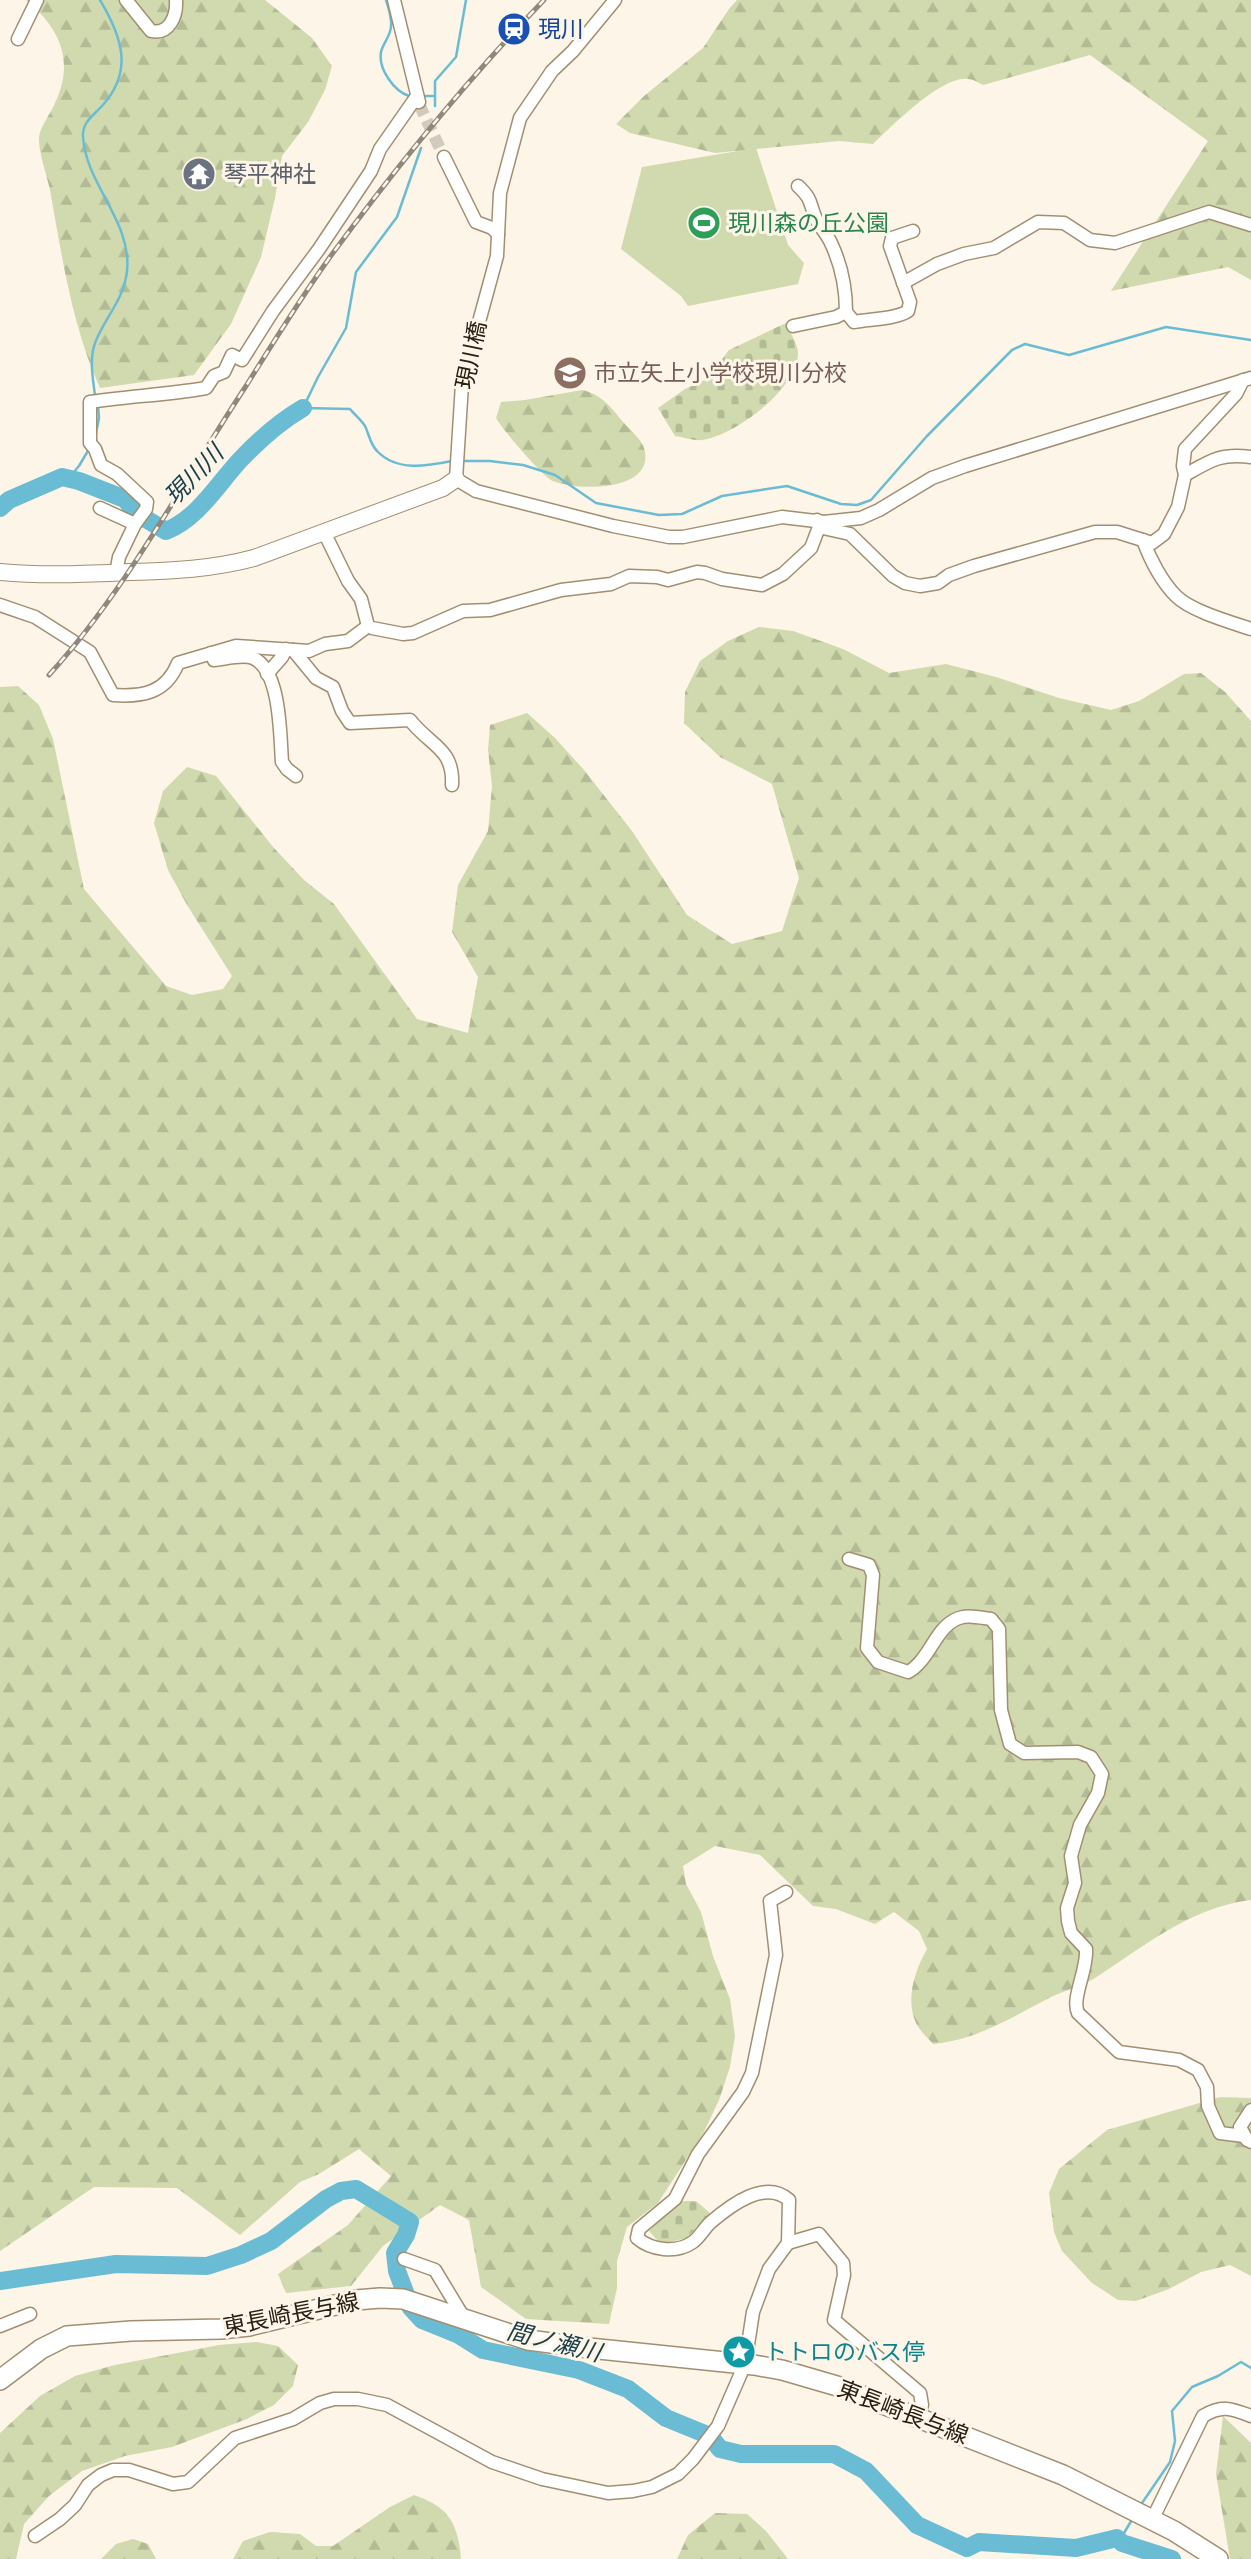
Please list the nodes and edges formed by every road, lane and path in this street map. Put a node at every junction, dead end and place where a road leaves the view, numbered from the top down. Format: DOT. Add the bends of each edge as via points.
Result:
graph roads {
  1 [pos="37,0"];
  2 [pos="126,0"];
  3 [pos="176,0"];
  4 [pos="394,0"];
  5 [pos="615,0"];
  6 [pos="18,39"];
  7 [pos="444,157"];
  8 [pos="798,186"];
  9 [pos="1251,225"];
  10 [pos="913,231"];
  11 [pos="498,234"];
  12 [pos="903,283"];
  13 [pos="846,312"];
  14 [pos="793,326"];
  15 [pos="1247,379"];
  16 [pos="1251,457"];
  17 [pos="456,474"];
  18 [pos="1185,475"];
  19 [pos="100,508"];
  20 [pos="821,521"];
  21 [pos="135,524"];
  22 [pos="324,532"];
  23 [pos="1143,540"];
  24 [pos="0,572"];
  25 [pos="116,573"];
  26 [pos="0,605"];
  27 [pos="368,626"];
  28 [pos="1251,629"];
  29 [pos="289,650"];
  30 [pos="211,653"];
  31 [pos="267,674"];
  32 [pos="296,776"];
  33 [pos="452,785"];
  34 [pos="849,1559"];
  35 [pos="786,1892"];
  36 [pos="1251,2110"];
  37 [pos="1249,2141"];
  38 [pos="788,2243"];
  39 [pos="404,2259"];
  40 [pos="30,2314"];
  41 [pos="464,2318"];
  42 [pos="0,2326"];
  43 [pos="745,2364"];
  44 [pos="0,2380"];
  45 [pos="1251,2416"];
  46 [pos="917,2418"];
  47 [pos="1152,2520"];
  48 [pos="35,2536"];
  49 [pos="1218,2559"];
  1 -- 6 [label="street"];
  2 -- 3 [label="street" via="157,33 173,21"];
  4 -- 21 [label="street" via="418,100 380,149 371,171 243,360 232,355 224,372 214,376 206,388 97,401 92,446 101,466 117,474 146,502"];
  5 -- 11 [label="street, 現川橋" via="552,71 520,118 500,193"];
  7 -- 11 [label="street" via="476,222"];
  8 -- 13 [label="street" via="810,197 817,222 839,262"];
  9 -- 12 [label="street" via="1209,212 1115,243 1090,240 1064,223 1038,222 994,248 937,264"];
  10 -- 12 [label="street" via="892,238 890,246"];
  11 -- 17 [label="street, 現川橋" via="497,256 462,384"];
  12 -- 13 [label="street" via="910,302 901,316 854,322"];
  13 -- 14 [label="street"];
  15 -- 18 [label="street" via="1185,449"];
  15 -- 20 [label="street" via="965,466 932,478 861,518"];
  16 -- 18 [label="street" via="1228,455"];
  17 -- 20 [label="street" via="476,491 669,537 782,517"];
  17 -- 22 [label="street" via="443,488"];
  18 -- 23 [label="street" via="1178,507 1164,534 1152,543"];
  19 -- 21 [label="street"];
  20 -- 23 [label="street" via="823,528 850,534 893,576 920,586 1083,534 1117,532"];
  20 -- 27 [label="street" via="811,548 783,574 762,585 698,572 668,580 629,576 490,610 463,611 403,634"];
  21 -- 25 [label="street"];
  22 -- 25 [label="street" via="230,565"];
  22 -- 27 [label="street" via="361,599"];
  23 -- 28 [label="street" via="1178,598"];
  24 -- 25 [label="street"];
  26 -- 30 [label="street" via="35,617 90,652 113,695 149,694 178,663"];
  27 -- 29 [label="street" via="348,642 309,651"];
  29 -- 30 [label="street" via="251,646"];
  29 -- 31 [label="street"];
  29 -- 33 [label="street" via="316,678 333,687 350,723 411,720 450,760"];
  30 -- 31 [label="street" via="214,660 250,657 261,663"];
  31 -- 32 [label="street" via="279,708 282,762"];
  34 -- 37 [label="street" via="870,1565 873,1575 867,1648 878,1662 908,1672 917,1667 947,1625 963,1617 991,1619 999,1629 1001,1710 1010,1744 1024,1753 1078,1752 1091,1757 1102,1774 1074,1845 1075,1883 1067,1908 1071,1933 1086,1949 1077,2013 1119,2052 1179,2060 1198,2070 1220,2133"];
  35 -- 38 [label="street" via="770,1901 776,1955 752,2073 698,2154 675,2199 639,2229 637,2238 647,2247 672,2249 693,2242 710,2222 751,2194 766,2192 789,2200"];
  36 -- 37 [label="street" via="1240,2127"];
  38 -- 43 [label="street" via="769,2269 753,2312"];
  38 -- 46 [label="street" via="819,2234 843,2263 834,2320 920,2393"];
  39 -- 41 [label="street" via="435,2270"];
  40 -- 42 [label="street"];
  41 -- 43 [label="main road, 東長崎長与線" via="528,2340"];
  41 -- 44 [label="main road, 東長崎長与線" via="380,2298 331,2304 249,2326 67,2336"];
  43 -- 46 [label="main road, 東長崎長与線" via="827,2383"];
  43 -- 48 [label="street" via="718,2426 694,2459 652,2487 608,2493 542,2479 492,2462 387,2405 334,2399 293,2419 235,2438 188,2482 173,2484 130,2470 101,2475 60,2519"];
  45 -- 47 [label="street" via="1217,2408 1203,2416"];
  46 -- 47 [label="main road, 東長崎長与線" via="1063,2475"];
  47 -- 49 [label="main road, 東長崎長与線"];
}
